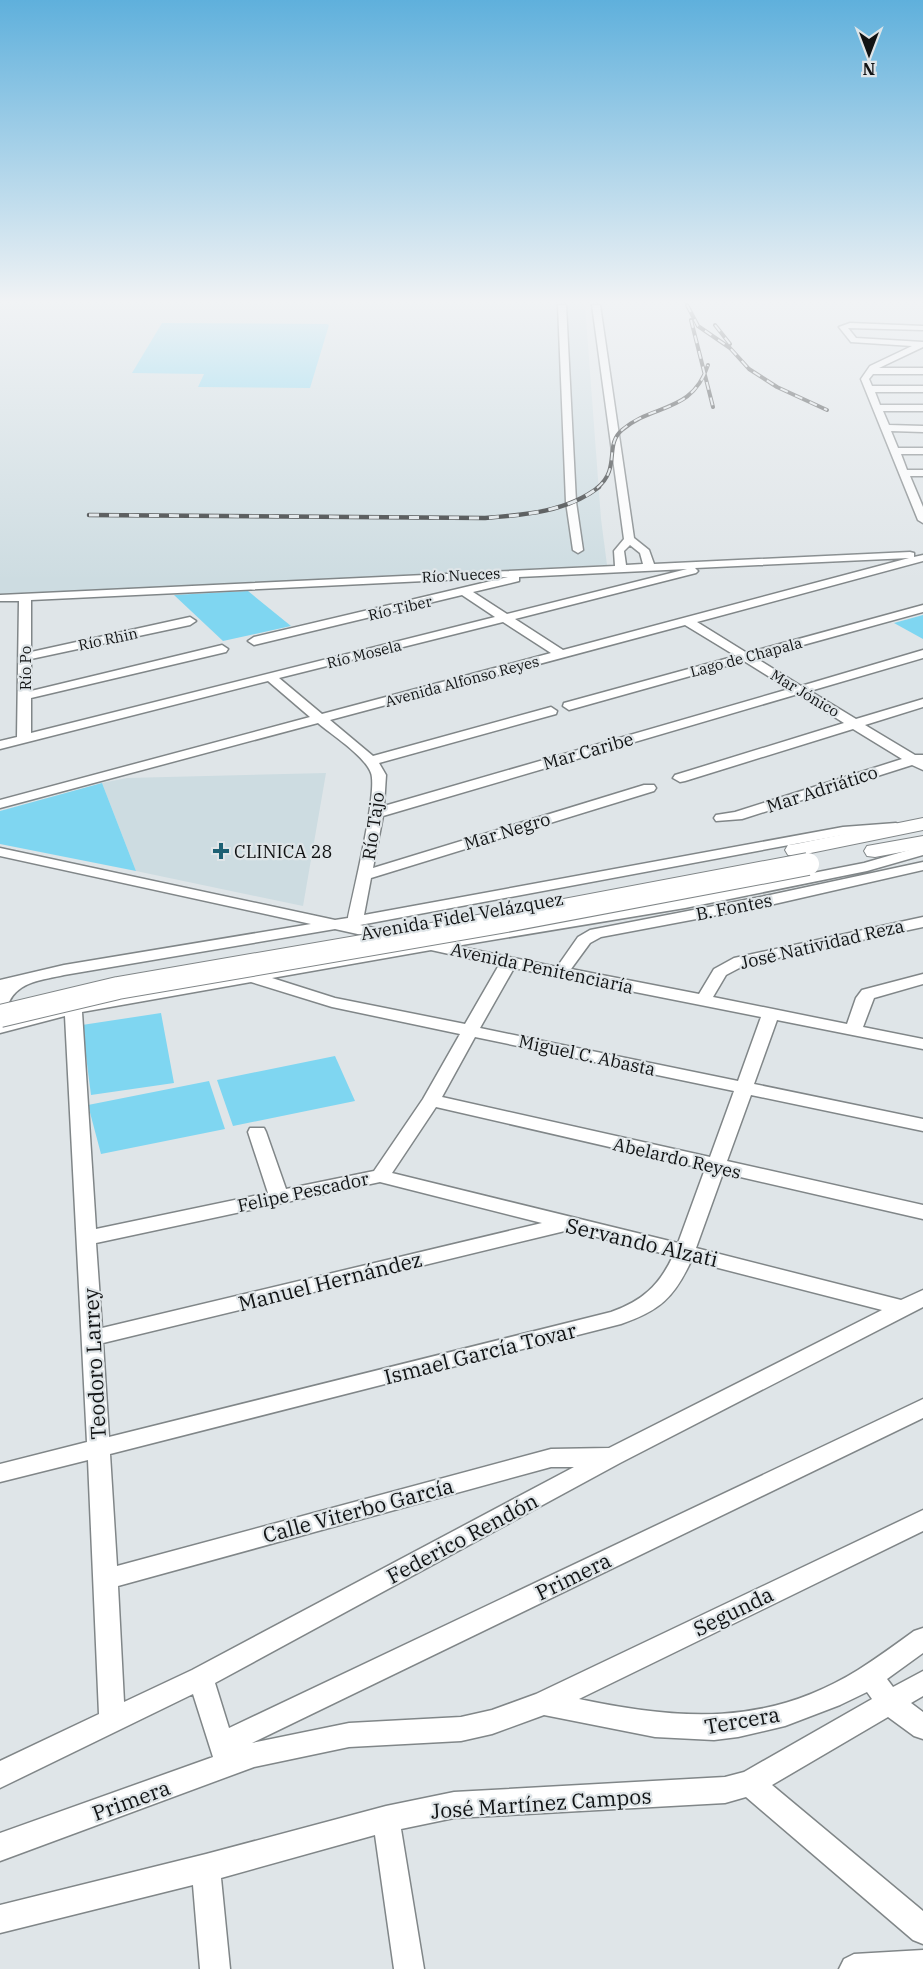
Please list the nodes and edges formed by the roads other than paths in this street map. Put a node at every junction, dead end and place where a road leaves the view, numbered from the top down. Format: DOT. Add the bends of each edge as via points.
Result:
graph roads {
  1 [pos="566,397"];
  2 [pos="609,397"];
  3 [pos="871,397"];
  4 [pos="876,408"];
  5 [pos="923,408"];
  6 [pos="884,428"];
  7 [pos="923,429"];
  8 [pos="894,451"];
  9 [pos="923,451"];
  10 [pos="904,473"];
  11 [pos="923,473"];
  12 [pos="919,497"];
  13 [pos="923,520"];
  14 [pos="629,538"];
  15 [pos="578,550"];
  16 [pos="923,556"];
  17 [pos="727,562"];
  18 [pos="649,566"];
  19 [pos="621,568"];
  20 [pos="546,571"];
  21 [pos="466,592"];
  22 [pos="25,597"];
  23 [pos="0,598"];
  24 [pos="923,608"];
  25 [pos="506,618"];
  26 [pos="190,621"];
  27 [pos="687,621"];
  28 [pos="254,641"];
  29 [pos="222,649"];
  30 [pos="923,654"];
  31 [pos="562,655"];
  32 [pos="25,657"];
  33 [pos="745,657"];
  34 [pos="270,677"];
  35 [pos="799,690"];
  36 [pos="26,696"];
  37 [pos="923,703"];
  38 [pos="569,705"];
  39 [pos="551,711"];
  40 [pos="320,719"];
  41 [pos="855,724"];
  42 [pos="24,739"];
  43 [pos="0,745"];
  44 [pos="920,760"];
  45 [pos="370,762"];
  46 [pos="680,778"];
  47 [pos="649,788"];
  48 [pos="0,804"];
  49 [pos="376,813"];
  50 [pos="721,818"];
  51 [pos="919,831"];
  52 [pos="923,850"];
  53 [pos="0,854"];
  54 [pos="802,857"];
  55 [pos="923,866"];
  56 [pos="366,875"];
  57 [pos="434,906"];
  58 [pos="637,911"];
  59 [pos="355,921"];
  60 [pos="923,922"];
  61 [pos="335,923"];
  62 [pos="312,927"];
  63 [pos="621,929"];
  64 [pos="474,939"];
  65 [pos="432,945"];
  66 [pos="342,961"];
  67 [pos="509,962"];
  68 [pos="561,972"];
  69 [pos="253,978"];
  70 [pos="27,979"];
  71 [pos="923,979"];
  72 [pos="0,985"];
  73 [pos="0,1001"];
  74 [pos="703,1001"];
  75 [pos="73,1009"];
  76 [pos="771,1014"];
  77 [pos="0,1016"];
  78 [pos="25,1022"];
  79 [pos="0,1028"];
  80 [pos="470,1030"];
  81 [pos="853,1030"];
  82 [pos="923,1044"];
  83 [pos="744,1089"];
  84 [pos="431,1100"];
  85 [pos="923,1125"];
  86 [pos="257,1132"];
  87 [pos="714,1166"];
  88 [pos="380,1176"];
  89 [pos="279,1197"];
  90 [pos="923,1212"];
  91 [pos="568,1224"];
  92 [pos="87,1238"];
  93 [pos="685,1251"];
  94 [pos="913,1303"];
  95 [pos="92,1338"];
  96 [pos="923,1408"];
  97 [pos="98,1450"];
  98 [pos="612,1457"];
  99 [pos="0,1473"];
  100 [pos="923,1520"];
  101 [pos="106,1579"];
  102 [pos="923,1639"];
  103 [pos="870,1676"];
  104 [pos="201,1678"];
  105 [pos="923,1683"];
  106 [pos="544,1702"];
  107 [pos="890,1703"];
  108 [pos="112,1719"];
  109 [pos="923,1727"];
  110 [pos="224,1755"];
  111 [pos="0,1775"];
  112 [pos="750,1783"];
  113 [pos="386,1819"];
  114 [pos="0,1847"];
  115 [pos="206,1868"];
  116 [pos="0,1920"];
  117 [pos="923,1930"];
  118 [pos="923,1965"];
  119 [pos="215,1969"];
  120 [pos="409,1969"];
  121 [pos="854,1969"];
  1 -- 15 [label="street" via="571,502"];
  2 -- 14 [label="street"];
  3 -- 4 [label="street"];
  4 -- 5 [label="street"];
  4 -- 6 [label="street"];
  6 -- 7 [label="street"];
  6 -- 8 [label="street"];
  8 -- 9 [label="street"];
  8 -- 10 [label="street"];
  10 -- 11 [label="street"];
  10 -- 12 [label="street"];
  12 -- 13 [label="street"];
  14 -- 18 [label="street" via="645,552"];
  14 -- 19 [label="street" via="619,551"];
  16 -- 17 [label="street, Río Nueces"];
  16 -- 27 [label="street, Avenida Alfonso Reyes"];
  17 -- 18 [label="street, Río Nueces"];
  17 -- 25 [label="street, Río Mosela"];
  18 -- 19 [label="street, Río Nueces"];
  19 -- 20 [label="street, Río Nueces"];
  20 -- 21 [label="street, Río Tiber"];
  20 -- 22 [label="street, Río Nueces"];
  21 -- 25 [label="street"];
  21 -- 28 [label="street, Río Tiber"];
  22 -- 23 [label="street, Río Nueces"];
  22 -- 32 [label="street, Río Po"];
  24 -- 33 [label="street, Lago de Chapala"];
  25 -- 31 [label="street"];
  25 -- 34 [label="street, Río Mosela"];
  26 -- 32 [label="street, Río Rhin"];
  27 -- 31 [label="street, Avenida Alfonso Reyes"];
  27 -- 33 [label="street, Mar Jónico"];
  29 -- 36 [label="street"];
  30 -- 35 [label="street, Mar Caribe"];
  31 -- 40 [label="street, Avenida Alfonso Reyes"];
  32 -- 36 [label="street, Río Po"];
  33 -- 35 [label="street, Mar Jónico"];
  33 -- 38 [label="street, Lago de Chapala"];
  34 -- 40 [label="street"];
  34 -- 42 [label="street, Río Mosela"];
  35 -- 41 [label="street, Mar Jónico"];
  35 -- 49 [label="street, Mar Caribe"];
  36 -- 42 [label="street, Río Po"];
  37 -- 41 [label="street"];
  39 -- 45 [label="street"];
  40 -- 45 [label="street"];
  40 -- 48 [label="street, Avenida Alfonso Reyes"];
  41 -- 44 [label="street, Mar Jónico"];
  41 -- 46 [label="street"];
  42 -- 43 [label="street, Río Mosela"];
  44 -- 50 [label="street, Mar Adriático"];
  45 -- 49 [label="street, Río Tajo" via="379,775"];
  47 -- 56 [label="street, Mar Negro"];
  49 -- 56 [label="street, Río Tajo"];
  51 -- 54 [label="highway, Avenida Fidel Velázquez"];
  51 -- 57 [label="street" via="843,831"];
  52 -- 58 [label="street" via="867,867"];
  53 -- 61 [label="street, Avenida Penitenciaría"];
  54 -- 73 [label="highway, Avenida Fidel Velázquez" via="131,972"];
  54 -- 77 [label="highway, Avenida Fidel Velázquez, bridge" via="570,910 138,984"];
  55 -- 63 [label="street, B. Fontes"];
  56 -- 59 [label="street, Río Tajo"];
  57 -- 59 [label="street"];
  57 -- 64 [label="street" via="428,916 433,927 446,935"];
  58 -- 63 [label="street"];
  58 -- 64 [label="street"];
  59 -- 61 [label="street"];
  60 -- 74 [label="street, José Natividad Reza" via="740,961 720,972"];
  61 -- 62 [label="street"];
  61 -- 65 [label="street, Avenida Penitenciaría"];
  62 -- 66 [label="street" via="342,938 348,949"];
  62 -- 70 [label="street"];
  63 -- 68 [label="street, B. Fontes" via="587,937"];
  64 -- 65 [label="street"];
  65 -- 66 [label="street"];
  65 -- 67 [label="street, Avenida Penitenciaría"];
  66 -- 69 [label="street"];
  67 -- 68 [label="street, Avenida Penitenciaría"];
  67 -- 80 [label="street, Felipe Pescador"];
  68 -- 74 [label="street, Avenida Penitenciaría"];
  69 -- 75 [label="street"];
  69 -- 80 [label="street, Miguel C. Abasta" via="332,1002"];
  70 -- 72 [label="street"];
  70 -- 78 [label="street" via="6,992 1,1002 10,1017"];
  71 -- 81 [label="street" via="868,994"];
  74 -- 76 [label="street, Avenida Penitenciaría"];
  75 -- 78 [label="street"];
  75 -- 92 [label="street, Teodoro Larrey"];
  76 -- 81 [label="street, Avenida Penitenciaría"];
  76 -- 83 [label="street, Ismael García Tovar"];
  78 -- 79 [label="street"];
  80 -- 83 [label="street, Miguel C. Abasta"];
  80 -- 84 [label="street, Felipe Pescador"];
  81 -- 82 [label="street, Avenida Penitenciaría"];
  83 -- 85 [label="street, Miguel C. Abasta"];
  83 -- 87 [label="street, Ismael García Tovar"];
  84 -- 87 [label="street, Abelardo Reyes"];
  84 -- 88 [label="street, Felipe Pescador"];
  86 -- 89 [label="street"];
  87 -- 90 [label="street, Abelardo Reyes"];
  87 -- 93 [label="street, Ismael García Tovar"];
  88 -- 89 [label="street, Felipe Pescador"];
  88 -- 91 [label="street, Servando Alzati"];
  89 -- 92 [label="street, Felipe Pescador"];
  91 -- 93 [label="street, Servando Alzati"];
  91 -- 95 [label="street, Manuel Hernández"];
  92 -- 95 [label="street, Teodoro Larrey"];
  93 -- 94 [label="street, Servando Alzati"];
  93 -- 97 [label="street, Ismael García Tovar" via="671,1281 644,1309"];
  94 -- 98 [label="street, Federico Rendón"];
  95 -- 97 [label="street, Teodoro Larrey"];
  96 -- 110 [label="street, Primera"];
  97 -- 99 [label="street, Ismael García Tovar"];
  97 -- 101 [label="street, Teodoro Larrey"];
  98 -- 101 [label="street, Calle Viterbo García" via="577,1456 530,1463"];
  98 -- 104 [label="street, Federico Rendón"];
  100 -- 106 [label="street, Segunda"];
  101 -- 108 [label="street, Teodoro Larrey"];
  102 -- 103 [label="street, Tercera"];
  103 -- 106 [label="street, Tercera" via="783,1714 714,1727 667,1726"];
  103 -- 107 [label="street"];
  104 -- 108 [label="street, Federico Rendón"];
  104 -- 110 [label="street"];
  105 -- 107 [label="street, José Martínez Campos"];
  106 -- 110 [label="street, Primera" via="461,1729 349,1735 264,1753"];
  107 -- 109 [label="street"];
  107 -- 112 [label="street, José Martínez Campos"];
  108 -- 111 [label="street, Federico Rendón"];
  110 -- 114 [label="street, Primera"];
  112 -- 113 [label="street, José Martínez Campos" via="725,1790 454,1805"];
  112 -- 117 [label="street"];
  113 -- 115 [label="street, José Martínez Campos"];
  113 -- 120 [label="street"];
  115 -- 116 [label="street, José Martínez Campos"];
  115 -- 119 [label="street"];
  118 -- 121 [label="street"];
}
